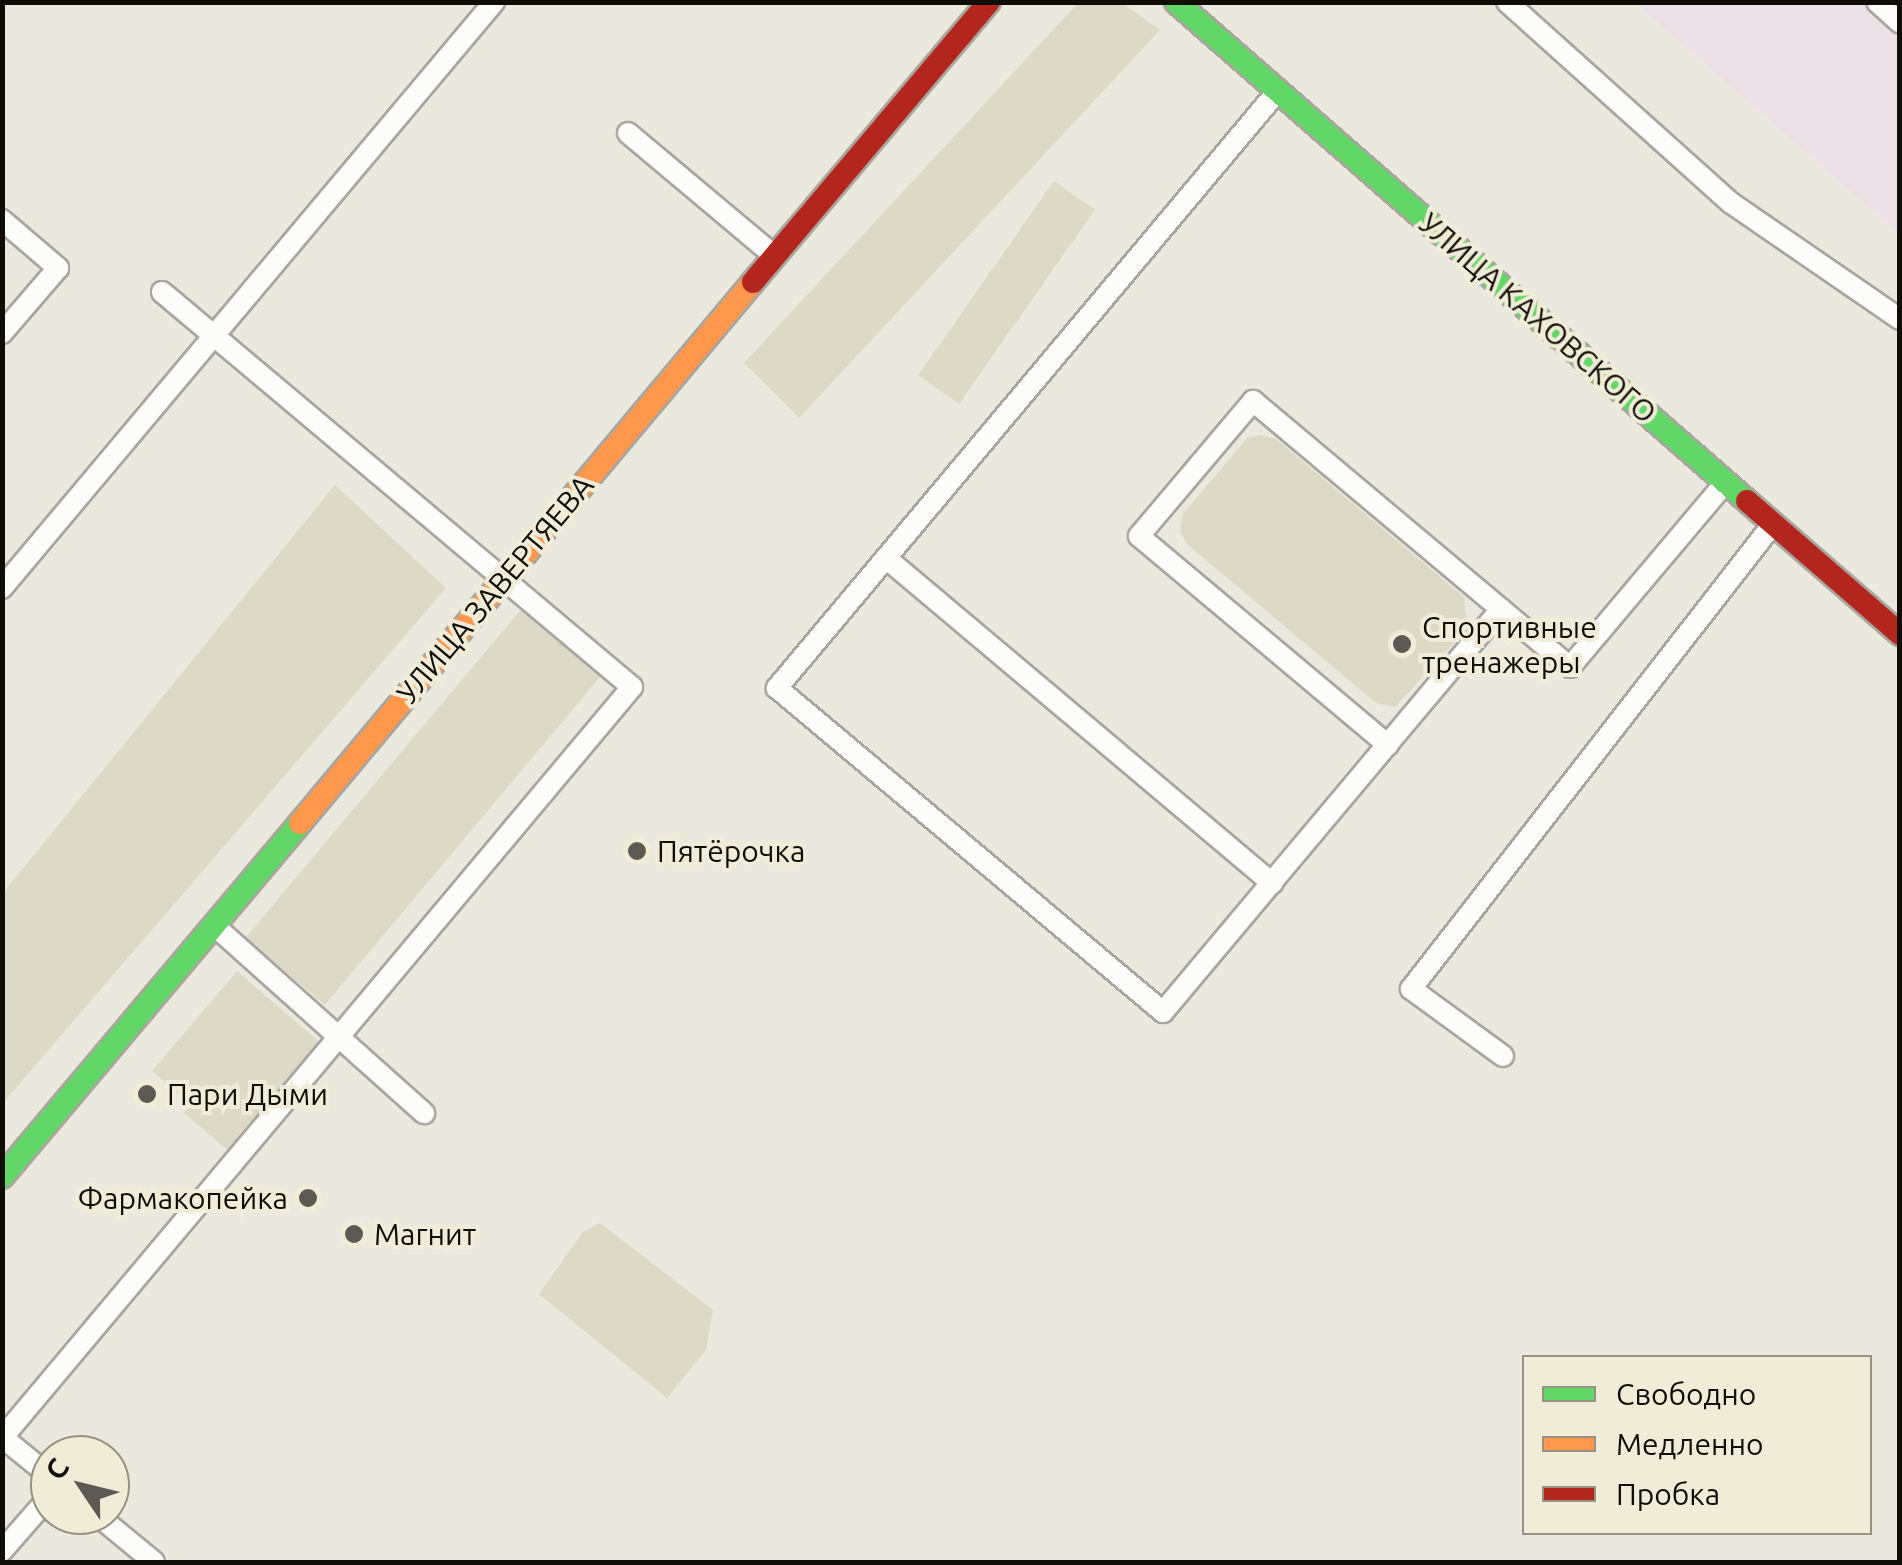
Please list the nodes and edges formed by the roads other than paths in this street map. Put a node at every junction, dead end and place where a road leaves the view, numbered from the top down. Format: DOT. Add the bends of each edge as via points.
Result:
graph roads {
  1 [pos="494,2"];
  2 [pos="988,2"];
  3 [pos="1176,2"];
  4 [pos="1507,2"];
  5 [pos="1877,2"];
  6 [pos="1900,23"];
  7 [pos="1278,91"];
  8 [pos="628,133"];
  9 [pos="2,220"];
  10 [pos="776,256"];
  11 [pos="162,292"];
  12 [pos="1900,319"];
  13 [pos="2,333"];
  14 [pos="214,336"];
  15 [pos="1726,482"];
  16 [pos="1773,524"];
  17 [pos="886,558"];
  18 [pos="504,579"];
  19 [pos="2,588"];
  20 [pos="1501,609"];
  21 [pos="1900,634"];
  22 [pos="1388,745"];
  23 [pos="1272,883"];
  24 [pos="214,925"];
  25 [pos="336,1039"];
  26 [pos="1503,1056"];
  27 [pos="424,1113"];
  28 [pos="2,1176"];
  29 [pos="3,1437"];
  30 [pos="30,1459"];
  31 [pos="30,1519"];
  32 [pos="121,1535"];
  33 [pos="2,1551"];
  34 [pos="154,1562"];
  1 -- 14 [label="lane"];
  2 -- 10 [label="main road, УЛИЦА ЗАВЕРТЯЕВА"];
  3 -- 7 [label="main road, УЛИЦА КАХОВСКОГО"];
  4 -- 12 [label="lane" via="1731,203"];
  5 -- 6 [label="lane"];
  7 -- 15 [label="main road, УЛИЦА КАХОВСКОГО"];
  7 -- 17 [label="lane"];
  8 -- 10 [label="lane"];
  9 -- 13 [label="lane" via="58,268"];
  10 -- 18 [label="main road, УЛИЦА ЗАВЕРТЯЕВА"];
  11 -- 14 [label="lane"];
  14 -- 18 [label="lane"];
  14 -- 19 [label="lane"];
  15 -- 16 [label="main road, УЛИЦА КАХОВСКОГО"];
  15 -- 20 [label="lane" via="1570,667"];
  16 -- 21 [label="main road, УЛИЦА КАХОВСКОГО"];
  16 -- 26 [label="lane" via="1411,989"];
  17 -- 23 [label="lane"];
  17 -- 23 [label="lane" via="777,688 1164,1012"];
  18 -- 24 [label="main road, УЛИЦА ЗАВЕРТЯЕВА"];
  18 -- 25 [label="lane" via="632,687"];
  20 -- 22 [label="lane"];
  20 -- 22 [label="lane" via="1252,400 1139,536"];
  22 -- 23 [label="lane"];
  24 -- 25 [label="lane"];
  24 -- 28 [label="main road, УЛИЦА ЗАВЕРТЯЕВА"];
  25 -- 27 [label="lane"];
  25 -- 29 [label="lane"];
  29 -- 30 [label="lane"];
  31 -- 33 [label="lane"];
  32 -- 34 [label="lane"];
}
